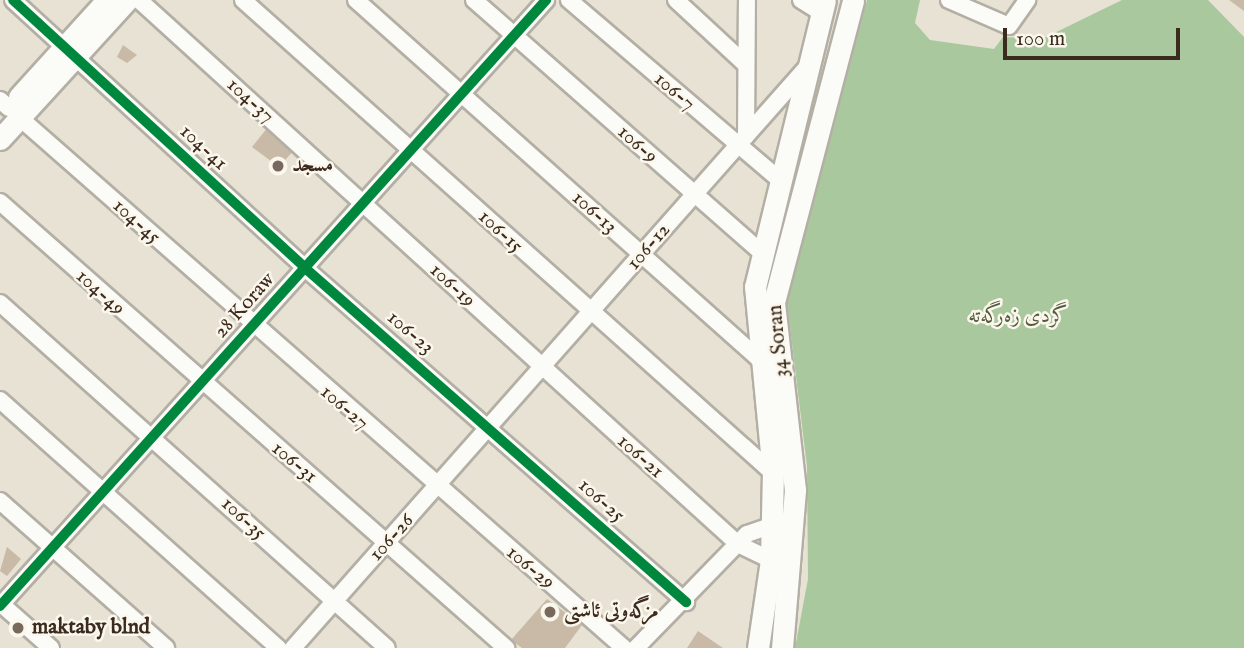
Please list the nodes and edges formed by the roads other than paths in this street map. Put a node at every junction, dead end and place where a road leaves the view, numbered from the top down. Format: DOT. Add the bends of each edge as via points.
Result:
graph roads {
  1 [pos="13,0"];
  2 [pos="107,0"];
  3 [pos="127,0"];
  4 [pos="139,0"];
  5 [pos="243,0"];
  6 [pos="356,0"];
  7 [pos="474,0"];
  8 [pos="546,0"];
  9 [pos="569,0"];
  10 [pos="676,0"];
  11 [pos="747,0"];
  12 [pos="801,0"];
  13 [pos="853,0"];
  14 [pos="949,0"];
  15 [pos="1027,0"];
  16 [pos="824,6"];
  17 [pos="514,35"];
  18 [pos="70,51"];
  19 [pos="744,63"];
  20 [pos="807,66"];
  21 [pos="461,94"];
  22 [pos="7,111"];
  23 [pos="0,139"];
  24 [pos="742,141"];
  25 [pos="410,150"];
  26 [pos="781,181"];
  27 [pos="694,196"];
  28 [pos="0,202"];
  29 [pos="361,203"];
  30 [pos="762,253"];
  31 [pos="642,255"];
  32 [pos="305,268"];
  33 [pos="0,303"];
  34 [pos="590,315"];
  35 [pos="252,327"];
  36 [pos="759,359"];
  37 [pos="542,369"];
  38 [pos="200,384"];
  39 [pos="0,400"];
  40 [pos="491,428"];
  41 [pos="153,436"];
  42 [pos="773,473"];
  43 [pos="436,489"];
  44 [pos="103,491"];
  45 [pos="0,501"];
  46 [pos="772,522"];
  47 [pos="794,522"];
  48 [pos="388,542"];
  49 [pos="738,544"];
  50 [pos="53,547"];
  51 [pos="771,560"];
  52 [pos="686,602"];
  53 [pos="333,603"];
  54 [pos="1,604"];
  55 [pos="51,648"];
  56 [pos="166,648"];
  57 [pos="278,648"];
  58 [pos="293,648"];
  59 [pos="387,648"];
  60 [pos="506,648"];
  61 [pos="624,648"];
  62 [pos="636,648"];
  63 [pos="758,648"];
  64 [pos="782,648"];
  1 -- 18 [label="street, 104-41"];
  2 -- 18 [label="main road"];
  3 -- 18 [label="main road"];
  4 -- 29 [label="street, 104-37"];
  5 -- 25 [label="street, 106-15"];
  6 -- 21 [label="street, 106-13"];
  7 -- 17 [label="street, 106-9"];
  8 -- 17 [label="street, 28 Koraw"];
  9 -- 24 [label="street, 106-7"];
  10 -- 19 [label="street"];
  11 -- 19 [label="street"];
  12 -- 16 [label="street"];
  13 -- 47 [label="main road, 34 Soran" via="775,302"];
  14 -- 15 [label="street" via="1009,26"];
  16 -- 20 [label="main road, 34 Soran"];
  17 -- 21 [label="street, 28 Koraw"];
  17 -- 27 [label="street, 106-9"];
  18 -- 22 [label="main road"];
  18 -- 32 [label="street, 104-41"];
  19 -- 24 [label="street"];
  20 -- 24 [label="street, 106-12"];
  20 -- 26 [label="main road, 34 Soran"];
  21 -- 25 [label="street, 28 Koraw"];
  21 -- 31 [label="street, 106-13"];
  22 -- 23 [label="main road"];
  22 -- 35 [label="street, 104-45"];
  24 -- 26 [label="street, 106-7"];
  24 -- 27 [label="street, 106-12"];
  25 -- 29 [label="street, 28 Koraw"];
  25 -- 34 [label="street, 106-15"];
  26 -- 30 [label="main road, 34 Soran"];
  27 -- 30 [label="street, 106-9"];
  27 -- 31 [label="street, 106-12"];
  28 -- 38 [label="street, 104-49"];
  29 -- 32 [label="street, 28 Koraw"];
  29 -- 37 [label="street, 106-19"];
  30 -- 36 [label="main road, 34 Soran" via="753,308"];
  31 -- 34 [label="street, 106-12"];
  31 -- 36 [label="street, 106-13"];
  32 -- 35 [label="street, 28 Koraw"];
  32 -- 40 [label="street, 106-23"];
  33 -- 41 [label="street, 106-35"];
  34 -- 37 [label="street, 106-12"];
  34 -- 42 [label="street, 106-15"];
  35 -- 38 [label="street, 28 Koraw"];
  35 -- 43 [label="street, 106-27"];
  36 -- 42 [label="main road, 34 Soran"];
  37 -- 40 [label="street, 106-12"];
  37 -- 49 [label="street, 106-21"];
  38 -- 41 [label="street, 28 Koraw"];
  38 -- 48 [label="street, 106-31"];
  39 -- 44 [label="street"];
  40 -- 43 [label="street, 106-26"];
  40 -- 52 [label="street, 106-25"];
  41 -- 44 [label="street, 28 Koraw"];
  41 -- 53 [label="street, 106-35"];
  42 -- 46 [label="main road, 34 Soran"];
  43 -- 48 [label="street, 106-26"];
  43 -- 61 [label="street, 106-29"];
  44 -- 50 [label="street, 28 Koraw"];
  44 -- 57 [label="street"];
  45 -- 50 [label="street"];
  46 -- 47 [label="street"];
  46 -- 49 [label="street"];
  46 -- 51 [label="main road, 34 Soran"];
  47 -- 64 [label="main road, 34 Soran"];
  48 -- 53 [label="street, 106-26"];
  48 -- 60 [label="street, 106-31"];
  49 -- 51 [label="street, 106-21"];
  49 -- 52 [label="street"];
  50 -- 54 [label="street, 28 Koraw"];
  50 -- 56 [label="street"];
  51 -- 63 [label="main road, 34 Soran"];
  52 -- 62 [label="street"];
  53 -- 58 [label="street, 106-26"];
  53 -- 59 [label="street, 106-35"];
  54 -- 55 [label="street"];
}
